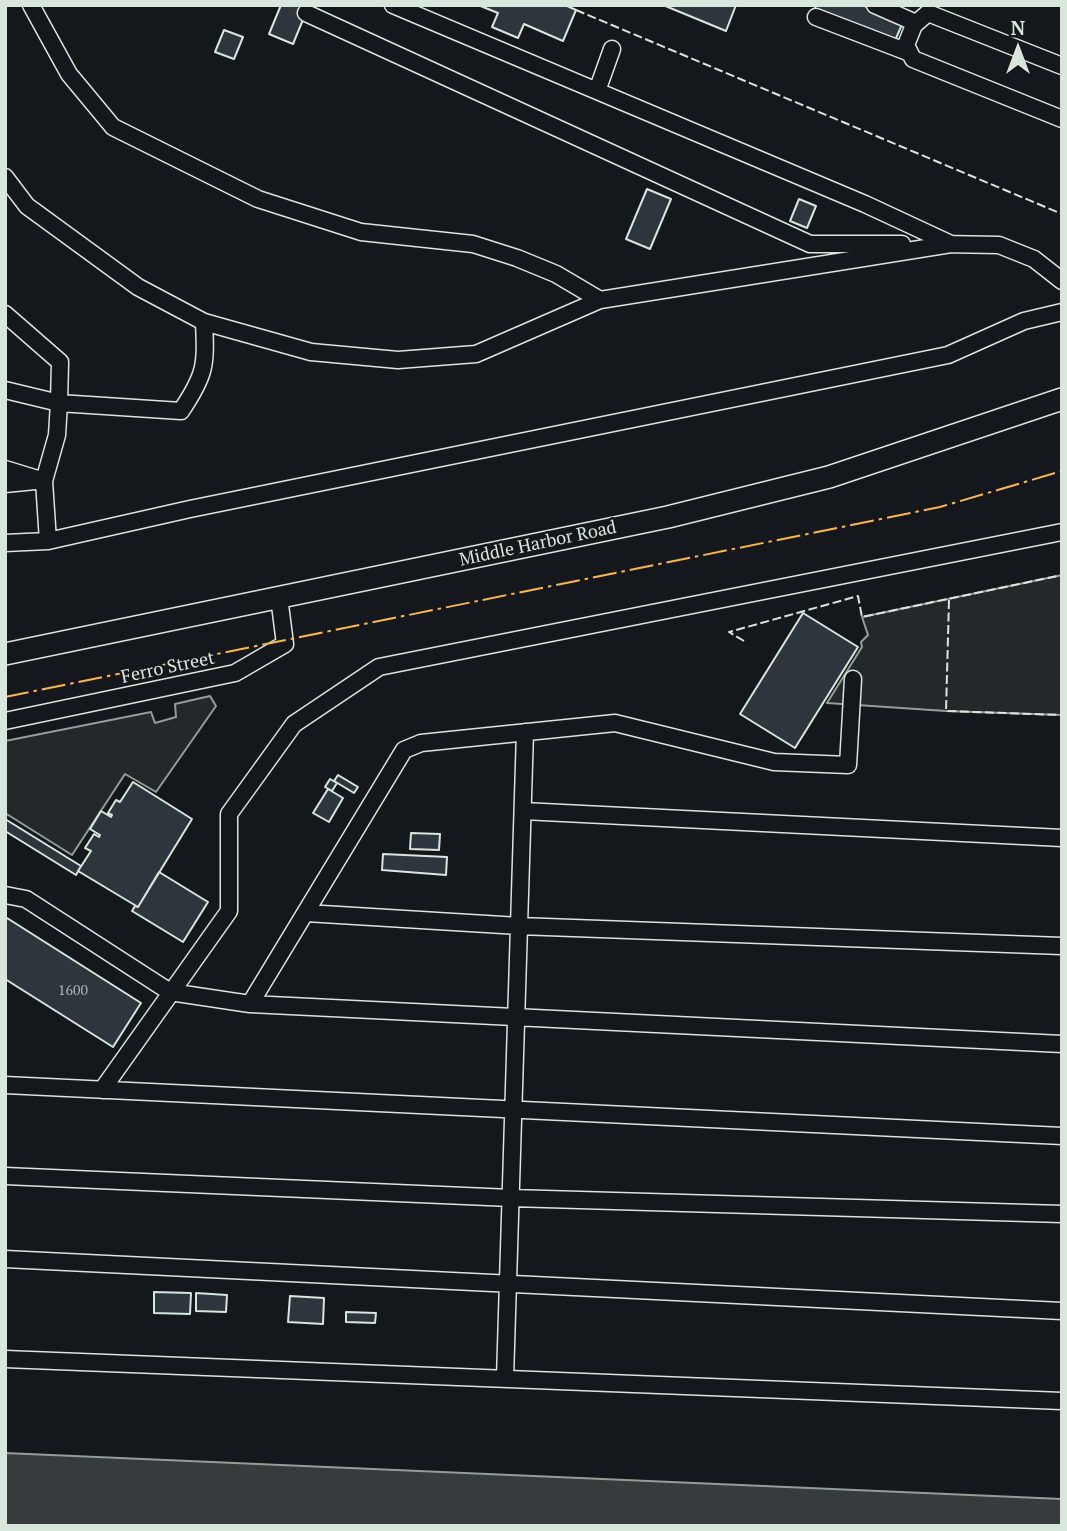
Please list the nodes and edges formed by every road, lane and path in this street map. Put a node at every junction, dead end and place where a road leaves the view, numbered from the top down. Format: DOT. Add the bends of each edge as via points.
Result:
graph roads {
  1 [pos="31,5"];
  2 [pos="875,5"];
  3 [pos="402,7"];
  4 [pos="306,13"];
  5 [pos="816,17"];
  6 [pos="916,23"];
  7 [pos="612,49"];
  8 [pos="910,53"];
  9 [pos="1062,66"];
  10 [pos="597,91"];
  11 [pos="1062,119"];
  12 [pos="5,177"];
  13 [pos="951,244"];
  14 [pos="1062,281"];
  15 [pos="600,300"];
  16 [pos="1062,312"];
  17 [pos="5,314"];
  18 [pos="204,322"];
  19 [pos="5,390"];
  20 [pos="1062,399"];
  21 [pos="59,403"];
  22 [pos="5,469"];
  23 [pos="44,481"];
  24 [pos="5,484"];
  25 [pos="1062,531"];
  26 [pos="48,541"];
  27 [pos="5,544"];
  28 [pos="279,597"];
  29 [pos="5,654"];
  30 [pos="853,679"];
  31 [pos="5,721"];
  32 [pos="525,732"];
  33 [pos="523,811"];
  34 [pos="1062,838"];
  35 [pos="5,895"];
  36 [pos="306,913"];
  37 [pos="519,926"];
  38 [pos="1062,946"];
  39 [pos="170,992"];
  40 [pos="250,1004"];
  41 [pos="516,1017"];
  42 [pos="1062,1044"];
  43 [pos="5,1085"];
  44 [pos="102,1090"];
  45 [pos="514,1108"];
  46 [pos="1062,1136"];
  47 [pos="5,1176"];
  48 [pos="511,1198"];
  49 [pos="1062,1214"];
  50 [pos="5,1259"];
  51 [pos="508,1283"];
  52 [pos="1062,1311"];
  53 [pos="5,1359"];
  54 [pos="505,1378"];
  55 [pos="1062,1401"];
  1 -- 15 [label="street" via="69,74 113,127 258,199 362,232 473,244 556,274"];
  2 -- 6 [label="street"];
  3 -- 10 [label="street"];
  4 -- 13 [label="street" via="810,244"];
  5 -- 8 [label="street"];
  6 -- 8 [label="street" via="906,45"];
  6 -- 9 [label="street" via="928,13"];
  7 -- 10 [label="street"];
  8 -- 11 [label="street" via="913,59"];
  10 -- 13 [label="street"];
  12 -- 18 [label="street" via="27,206 127,279"];
  13 -- 14 [label="street" via="999,246 1034,259"];
  13 -- 15 [label="street"];
  15 -- 18 [label="street" via="476,354 398,360 311,352"];
  16 -- 26 [label="street" via="1024,321 948,355"];
  17 -- 21 [label="street" via="60,362"];
  18 -- 21 [label="street" via="206,362 197,388 181,411"];
  19 -- 21 [label="street"];
  20 -- 28 [label="main road, Middle Harbor Road" via="829,477 668,517"];
  21 -- 23 [label="street" via="57,435"];
  22 -- 23 [label="street"];
  23 -- 24 [label="street"];
  23 -- 26 [label="street"];
  25 -- 39 [label="street" via="379,667 294,724 229,814 229,911"];
  26 -- 27 [label="street"];
  28 -- 29 [label="main road, Middle Harbor Road"];
  28 -- 31 [label="street, Ferro Street" via="285,644 235,673"];
  30 -- 32 [label="street" via="848,765 774,762 615,723"];
  32 -- 33 [label="street"];
  32 -- 36 [label="street" via="421,743 404,750"];
  33 -- 34 [label="street"];
  33 -- 37 [label="street"];
  35 -- 39 [label="street" via="26,900"];
  36 -- 37 [label="street"];
  36 -- 40 [label="street"];
  37 -- 38 [label="street"];
  37 -- 41 [label="street"];
  39 -- 40 [label="street"];
  39 -- 44 [label="street"];
  40 -- 41 [label="street"];
  41 -- 42 [label="street"];
  41 -- 45 [label="street"];
  43 -- 44 [label="street"];
  44 -- 45 [label="street"];
  45 -- 46 [label="street"];
  45 -- 48 [label="street"];
  47 -- 48 [label="street"];
  48 -- 49 [label="street"];
  48 -- 51 [label="street"];
  50 -- 51 [label="street"];
  51 -- 52 [label="street"];
  51 -- 54 [label="street"];
  53 -- 54 [label="street"];
  54 -- 55 [label="street"];
}
